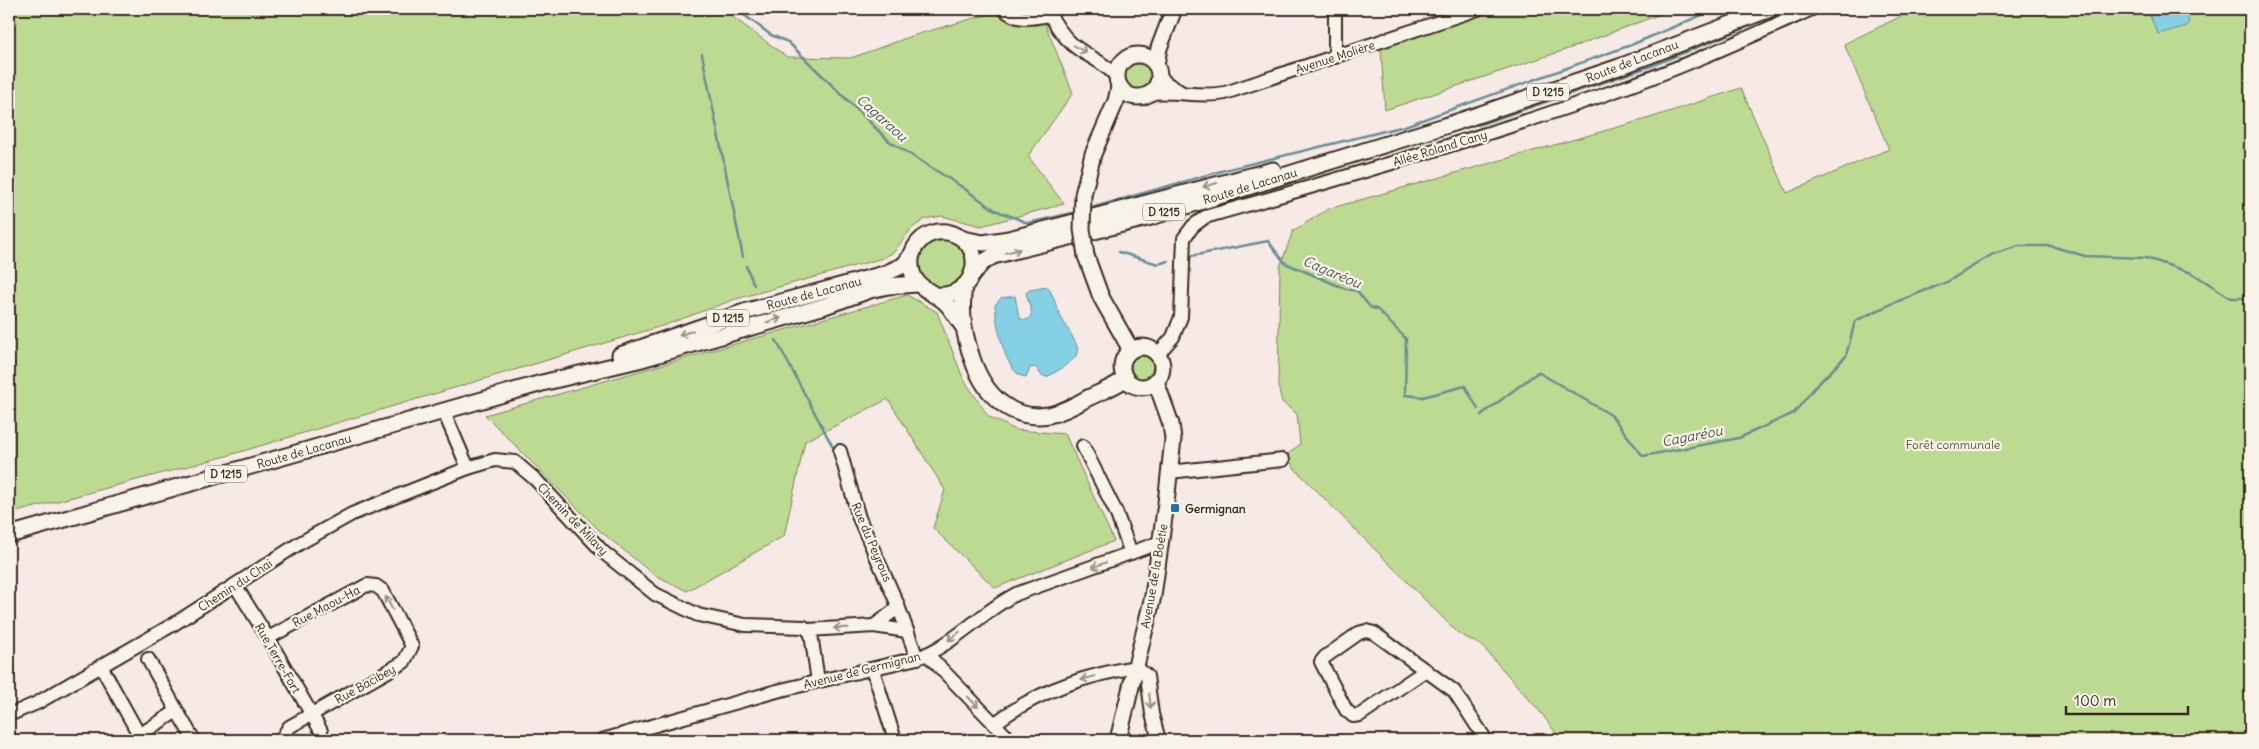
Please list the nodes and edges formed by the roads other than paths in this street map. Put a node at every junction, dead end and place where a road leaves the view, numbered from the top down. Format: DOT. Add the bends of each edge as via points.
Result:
graph roads {
  1 [pos="1004,9"];
  2 [pos="1174,9"];
  3 [pos="1335,9"];
  4 [pos="1478,9"];
  5 [pos="1760,9"];
  6 [pos="1770,9"];
  7 [pos="1812,9"];
  8 [pos="1049,12"];
  9 [pos="1732,23"];
  10 [pos="1168,25"];
  11 [pos="1138,55"];
  12 [pos="1335,57"];
  13 [pos="1157,70"];
  14 [pos="1118,82"];
  15 [pos="1143,95"];
  16 [pos="1191,95"];
  17 [pos="1108,121"];
  18 [pos="1360,151"];
  19 [pos="963,239"];
  20 [pos="912,254"];
  21 [pos="968,281"];
  22 [pos="917,284"];
  23 [pos="934,295"];
  24 [pos="962,325"];
  25 [pos="1131,350"];
  26 [pos="1158,354"];
  27 [pos="1125,378"];
  28 [pos="1156,382"];
  29 [pos="542,384"];
  30 [pos="444,412"];
  31 [pos="1083,446"];
  32 [pos="840,451"];
  33 [pos="1283,460"];
  34 [pos="468,468"];
  35 [pos="1169,472"];
  36 [pos="9,535"];
  37 [pos="1161,542"];
  38 [pos="1132,553"];
  39 [pos="235,585"];
  40 [pos="897,603"];
  41 [pos="874,626"];
  42 [pos="808,630"];
  43 [pos="907,631"];
  44 [pos="268,638"];
  45 [pos="412,646"];
  46 [pos="922,656"];
  47 [pos="148,659"];
  48 [pos="101,666"];
  49 [pos="1136,667"];
  50 [pos="873,670"];
  51 [pos="1426,670"];
  52 [pos="818,681"];
  53 [pos="177,711"];
  54 [pos="310,714"];
  55 [pos="9,715"];
  56 [pos="994,724"];
  57 [pos="321,731"];
  58 [pos="640,735"];
  59 [pos="140,738"];
  60 [pos="194,740"];
  61 [pos="282,740"];
  62 [pos="602,740"];
  63 [pos="895,740"];
  64 [pos="1010,740"];
  65 [pos="1118,740"];
  66 [pos="1159,740"];
  67 [pos="1486,740"];
  1 -- 8 [label="street" via="1010,15 1030,19"];
  2 -- 10 [label="main road"];
  3 -- 12 [label="street"];
  4 -- 12 [label="street, Avenue Molière"];
  5 -- 9 [label="main road, Route de Lacanau / D 1215"];
  6 -- 9 [label="main road, Route de Lacanau / D 1215"];
  7 -- 26 [label="street, Allée Roland Cany" via="1687,64 1607,94 1362,172 1205,217 1184,238 1181,317 1174,337"];
  8 -- 14 [label="street, one-way" via="1072,44 1102,62"];
  9 -- 18 [label="main road, Route de Lacanau / D 1215" via="1520,102"];
  10 -- 11 [label="main road" via="1153,45"];
  10 -- 13 [label="main road"];
  11 -- 13 [label="main road" via="1145,56"];
  11 -- 14 [label="main road" via="1123,61"];
  12 -- 16 [label="street, Avenue Molière" via="1225,93"];
  13 -- 15 [label="main road" via="1157,85"];
  13 -- 16 [label="street, Avenue Molière" via="1169,85"];
  14 -- 15 [label="main road" via="1129,95"];
  14 -- 17 [label="main road"];
  15 -- 16 [label="street, Avenue Molière" via="1161,92"];
  15 -- 17 [label="main road"];
  17 -- 25 [label="main road, bridge" via="1093,154 1083,195 1082,229 1086,256 1101,297"];
  18 -- 19 [label="main road, Route de Lacanau / D 1215, one-way" via="1232,179 1009,239 983,243"];
  21 -- 18 [label="main road, Route de Lacanau / D 1215, one-way" via="982,263 993,256 1151,216"];
  19 -- 20 [label="main road" via="954,234 933,233 916,245"];
  19 -- 21 [label="main road" via="974,257"];
  20 -- 22 [label="main road" via="910,265"];
  20 -- 29 [label="main road, Route de Lacanau / D 1215, one-way" via="904,265 884,274 744,312"];
  21 -- 23 [label="main road" via="953,294"];
  21 -- 24 [label="main road"];
  22 -- 23 [label="main road"];
  29 -- 22 [label="main road, Route de Lacanau / D 1215, one-way" via="638,360 870,290"];
  23 -- 24 [label="main road" via="947,304"];
  24 -- 27 [label="main road" via="982,383 992,397 1011,410 1034,415 1057,412"];
  25 -- 26 [label="main road" via="1148,347"];
  25 -- 27 [label="main road" via="1123,360"];
  26 -- 28 [label="main road" via="1162,371"];
  27 -- 28 [label="main road" via="1140,388"];
  28 -- 35 [label="main road, Avenue de la Boétie" via="1172,424"];
  29 -- 30 [label="main road, Route de Lacanau / D 1215"];
  30 -- 34 [label="street"];
  30 -- 36 [label="main road, Route de Lacanau / D 1215"];
  31 -- 38 [label="street" via="1116,512"];
  32 -- 40 [label="street, Rue du Peyrous" via="859,518"];
  33 -- 35 [label="street"];
  34 -- 39 [label="street, Chemin du Chai" via="352,514"];
  34 -- 42 [label="street, Chemin de Milavy" via="495,460 515,462 603,552 655,594 698,615 745,625"];
  35 -- 37 [label="main road, Avenue de la Boétie"];
  37 -- 38 [label="street, Avenue de Germignan"];
  37 -- 49 [label="main road, Avenue de la Boétie" via="1153,596"];
  38 -- 46 [label="street, Avenue de Germignan, one-way" via="1016,594"];
  39 -- 44 [label="street, Rue Terre-Fort"];
  39 -- 48 [label="street, Chemin du Chai"];
  40 -- 41 [label="street" via="891,614"];
  40 -- 43 [label="street, Rue du Peyrous"];
  41 -- 42 [label="street, Chemin de Milavy, one-way"];
  41 -- 43 [label="street, Chemin de Milavy"];
  42 -- 52 [label="street"];
  43 -- 46 [label="street, Rue du Peyrous"];
  45 -- 44 [label="street, Rue Maou-Ha, one-way" via="383,591 367,585"];
  44 -- 54 [label="street, Rue Terre-Fort"];
  45 -- 54 [label="street, Rue Bacibey" via="404,662"];
  46 -- 50 [label="street, Avenue de Germignan"];
  46 -- 56 [label="street, one-way"];
  47 -- 53 [label="street"];
  48 -- 55 [label="street, Chemin du Chai" via="37,703"];
  48 -- 59 [label="street"];
  49 -- 56 [label="street, one-way" via="1081,680 1038,698"];
  49 -- 65 [label="main road, Avenue de la Boétie"];
  49 -- 66 [label="street, one-way" via="1147,676"];
  50 -- 52 [label="street, Avenue de Germignan"];
  50 -- 63 [label="street"];
  51 -- 51 [label="street" via="1374,633 1366,631 1321,662 1352,716 1360,715"];
  51 -- 67 [label="street" via="1454,691"];
  52 -- 58 [label="street, Avenue de Germignan"];
  53 -- 59 [label="street"];
  53 -- 60 [label="street"];
  54 -- 57 [label="street, Rue Terre-Fort"];
  54 -- 61 [label="street, Rue Bacibey" via="290,727"];
  56 -- 64 [label="street"];
  58 -- 62 [label="street, Avenue de Germignan"];
}
